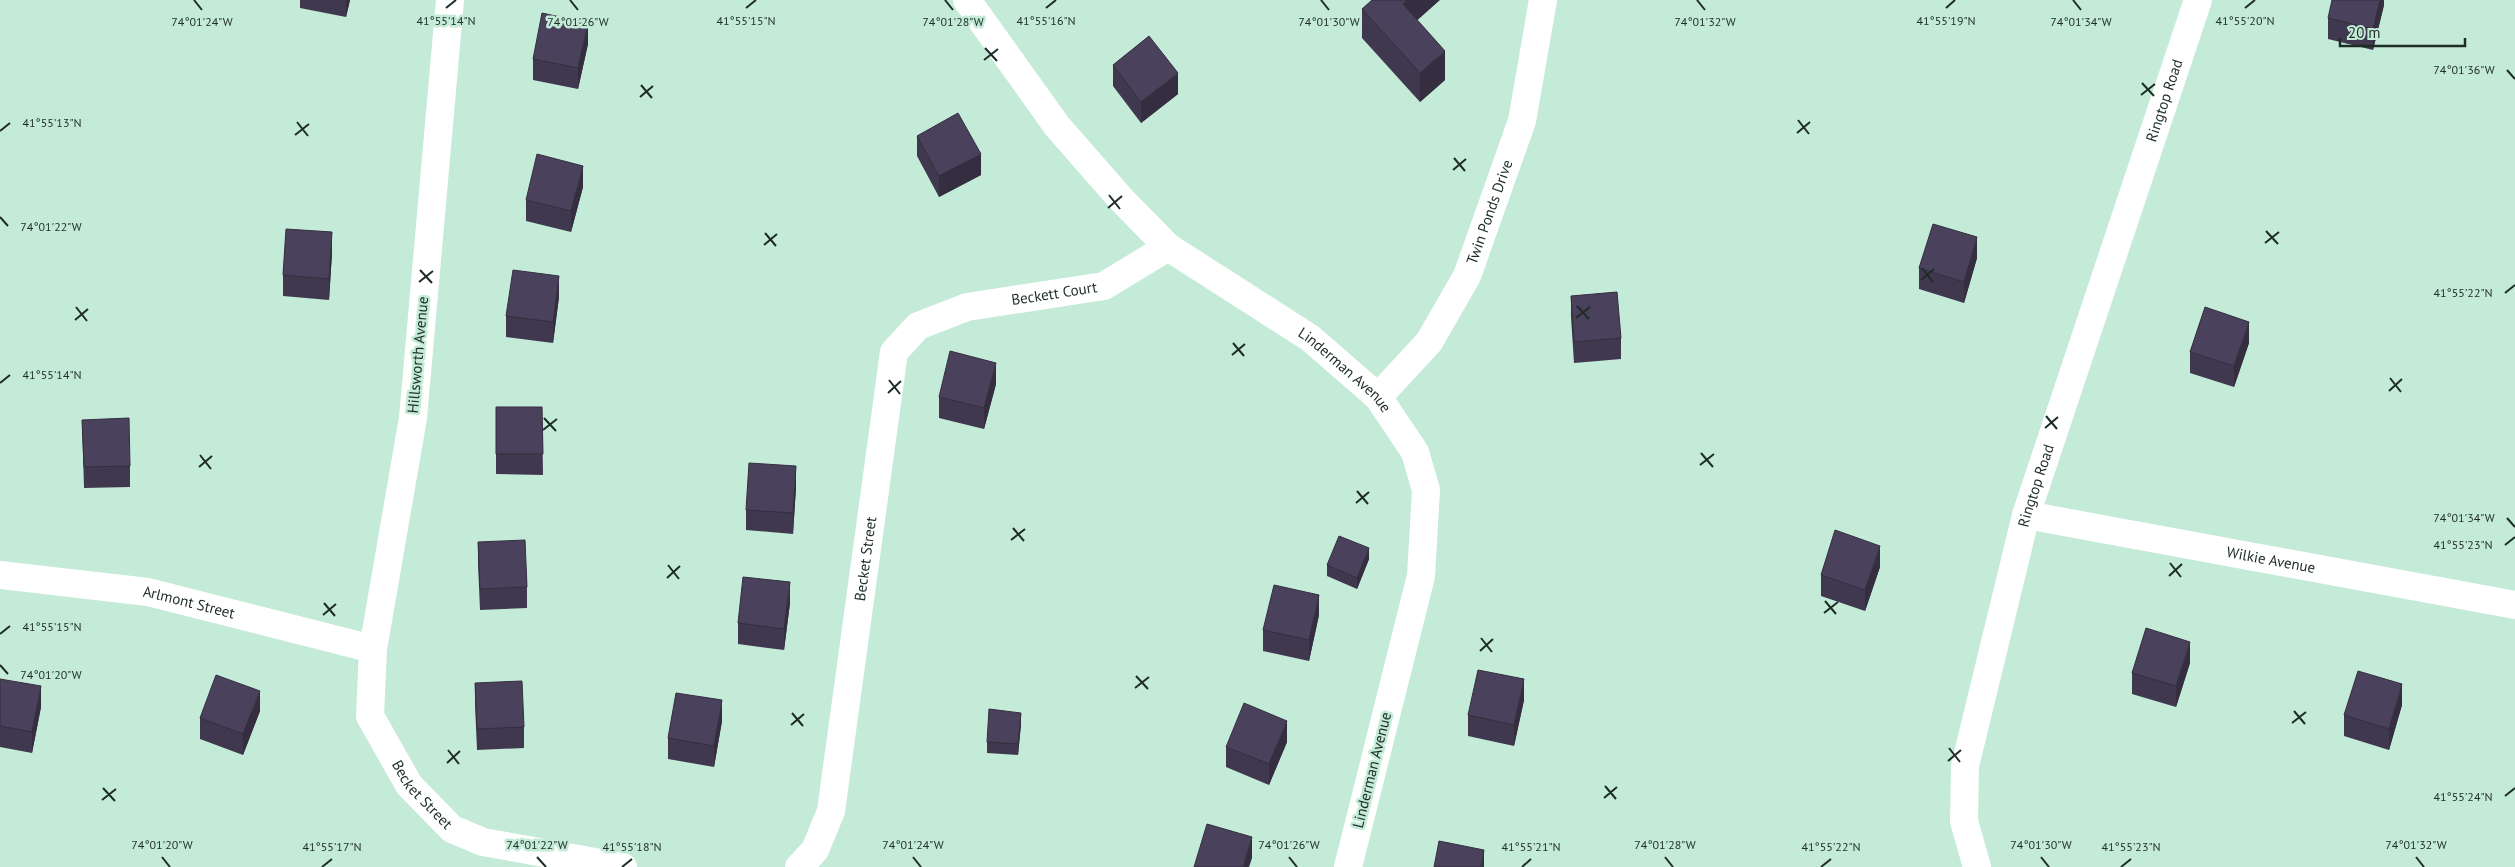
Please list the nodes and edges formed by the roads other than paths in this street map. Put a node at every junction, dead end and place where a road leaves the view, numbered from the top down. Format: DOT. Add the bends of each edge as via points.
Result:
graph roads {
  1 [pos="450,0"];
  2 [pos="967,0"];
  3 [pos="1543,0"];
  4 [pos="2198,0"];
  5 [pos="1168,247"];
  6 [pos="991,305"];
  7 [pos="1378,397"];
  8 [pos="2026,515"];
  9 [pos="0,575"];
  10 [pos="2515,605"];
  11 [pos="373,649"];
  12 [pos="624,867"];
  13 [pos="799,867"];
  14 [pos="1348,867"];
  15 [pos="1977,867"];
  1 -- 11 [label="street, Hillsworth Avenue" via="413,418"];
  2 -- 5 [label="street, Linderman Avenue" via="1057,126"];
  3 -- 7 [label="street, Twin Ponds Drive" via="1522,121 1467,276 1429,342"];
  4 -- 8 [label="street, Ringtop Road"];
  5 -- 6 [label="street, Beckett Court" via="1104,286"];
  5 -- 7 [label="street, Linderman Avenue" via="1310,338"];
  6 -- 13 [label="street, Becket Street" via="967,307 918,326 894,352 831,811 816,850"];
  7 -- 14 [label="street, Linderman Avenue" via="1415,452 1426,490 1423,547 1421,576"];
  8 -- 10 [label="street, Wilkie Avenue"];
  8 -- 15 [label="street, Ringtop Road" via="1965,766 1964,821"];
  9 -- 11 [label="street, Arlmont Street" via="148,592"];
  11 -- 12 [label="street, Becket Street" via="370,716 409,785 452,828 483,842"];
}
